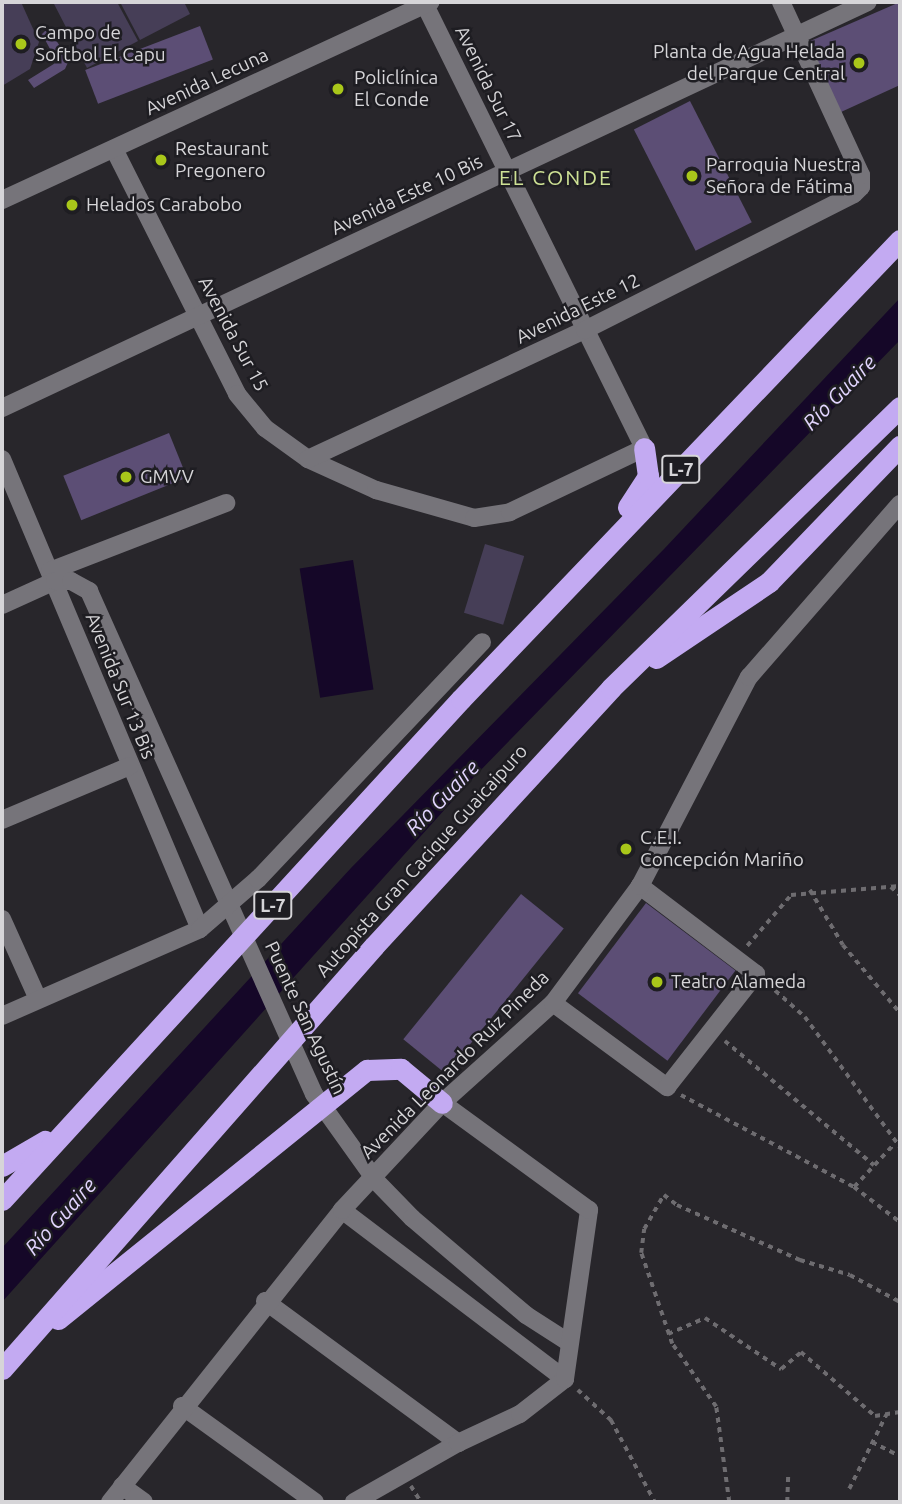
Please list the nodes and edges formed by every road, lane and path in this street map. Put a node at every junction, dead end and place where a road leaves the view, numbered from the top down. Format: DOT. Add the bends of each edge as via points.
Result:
graph roads {
  1 [pos="426,2"];
  2 [pos="781,2"];
  3 [pos="868,2"];
  4 [pos="796,35"];
  5 [pos="114,149"];
  6 [pos="508,172"];
  7 [pos="2,200"];
  8 [pos="900,240"];
  9 [pos="198,316"];
  10 [pos="585,330"];
  11 [pos="900,407"];
  12 [pos="2,408"];
  13 [pos="900,446"];
  14 [pos="644,448"];
  15 [pos="308,458"];
  16 [pos="2,459"];
  17 [pos="226,503"];
  18 [pos="900,504"];
  19 [pos="52,576"];
  20 [pos="2,605"];
  21 [pos="482,642"];
  22 [pos="611,688"];
  23 [pos="461,699"];
  24 [pos="130,766"];
  25 [pos="2,820"];
  26 [pos="640,886"];
  27 [pos="900,886"];
  28 [pos="891,887"];
  29 [pos="810,890"];
  30 [pos="900,895"];
  31 [pos="2,919"];
  32 [pos="200,929"];
  33 [pos="737,959"];
  34 [pos="756,974"];
  35 [pos="38,999"];
  36 [pos="553,1003"];
  37 [pos="900,1013"];
  38 [pos="2,1016"];
  39 [pos="712,1030"];
  40 [pos="667,1087"];
  41 [pos="442,1103"];
  42 [pos="85,1110"];
  43 [pos="895,1143"];
  44 [pos="900,1147"];
  45 [pos="2,1166"];
  46 [pos="874,1166"];
  47 [pos="854,1187"];
  48 [pos="2,1200"];
  49 [pos="342,1210"];
  50 [pos="900,1222"];
  51 [pos="900,1300"];
  52 [pos="265,1301"];
  53 [pos="668,1334"];
  54 [pos="568,1342"];
  55 [pos="7,1362"];
  56 [pos="565,1379"];
  57 [pos="182,1406"];
  58 [pos="900,1412"];
  59 [pos="886,1415"];
  60 [pos="872,1441"];
  61 [pos="458,1443"];
  62 [pos="900,1455"];
  63 [pos="788,1473"];
  64 [pos="122,1486"];
  65 [pos="849,1489"];
  66 [pos="110,1502"];
  67 [pos="144,1502"];
  68 [pos="315,1502"];
  69 [pos="354,1502"];
  70 [pos="655,1502"];
  71 [pos="729,1502"];
  72 [pos="787,1502"];
  1 -- 5 [label="street, Avenida Lecuna"];
  1 -- 6 [label="street, Avenida Sur 17"];
  2 -- 4 [label="street"];
  3 -- 4 [label="street, Avenida Este 10 Bis"];
  4 -- 6 [label="street, Avenida Este 10 Bis"];
  4 -- 10 [label="street, Avenida Este 12" via="861,175 861,187"];
  5 -- 7 [label="street, Avenida Lecuna"];
  5 -- 9 [label="street, Avenida Sur 15"];
  6 -- 9 [label="street, Avenida Este 10 Bis"];
  6 -- 10 [label="street, Avenida Sur 17"];
  8 -- 23 [label="highway, L-7"];
  9 -- 12 [label="street, Avenida Este 10 Bis"];
  9 -- 15 [label="street, Avenida Sur 15" via="237,394 265,428"];
  10 -- 14 [label="street, Avenida Sur 17"];
  10 -- 15 [label="street, Avenida Este 12"];
  11 -- 22 [label="highway, Autopista Gran Cacique Guaicaipuro"];
  13 -- 22 [label="highway" via="769,582"];
  14 -- 15 [label="street, Avenida Sur 15" via="510,512 474,518 376,490"];
  14 -- 23 [label="highway" via="648,476 640,494"];
  16 -- 19 [label="street, Avenida Sur 13 Bis"];
  17 -- 19 [label="street"];
  18 -- 26 [label="street, Avenida Leonardo Ruiz Pineda" via="749,677"];
  19 -- 20 [label="street"];
  19 -- 24 [label="street, Avenida Sur 13 Bis"];
  19 -- 54 [label="street, Puente San Agustín" via="89,591 106,623 314,1094 376,1181 440,1245 526,1315"];
  21 -- 32 [label="street" via="258,879"];
  22 -- 55 [label="highway, Autopista Gran Cacique Guaicaipuro" via="374,946"];
  23 -- 42 [label="highway, L-7"];
  24 -- 25 [label="street"];
  24 -- 32 [label="street, Avenida Sur 13 Bis"];
  26 -- 33 [label="street"];
  26 -- 36 [label="street, Avenida Leonardo Ruiz Pineda"];
  27 -- 28 [label="path"];
  28 -- 29 [label="path"];
  28 -- 30 [label="path"];
  29 -- 33 [label="path" via="791,895 778,905"];
  29 -- 37 [label="path" via="843,945"];
  31 -- 35 [label="street"];
  32 -- 35 [label="street"];
  33 -- 34 [label="street"];
  34 -- 39 [label="street"];
  34 -- 43 [label="path" via="805,1017"];
  35 -- 38 [label="street"];
  36 -- 40 [label="street"];
  36 -- 41 [label="street, Avenida Leonardo Ruiz Pineda"];
  39 -- 40 [label="street"];
  39 -- 46 [label="path"];
  40 -- 47 [label="path"];
  41 -- 49 [label="street, Avenida Leonardo Ruiz Pineda"];
  41 -- 54 [label="street" via="589,1210"];
  41 -- 55 [label="highway" via="401,1069 367,1070"];
  42 -- 45 [label="highway" via="29,1154"];
  42 -- 48 [label="highway, L-7"];
  43 -- 44 [label="path"];
  43 -- 46 [label="path"];
  46 -- 47 [label="path"];
  47 -- 50 [label="path"];
  49 -- 52 [label="street, Avenida Leonardo Ruiz Pineda"];
  49 -- 56 [label="street"];
  51 -- 53 [label="path" via="850,1275 800,1260 663,1195 645,1229 640,1253"];
  52 -- 57 [label="street, Avenida Leonardo Ruiz Pineda"];
  52 -- 61 [label="street"];
  53 -- 59 [label="path" via="705,1318 781,1369 801,1352 875,1416"];
  53 -- 71 [label="path" via="684,1366 716,1407"];
  54 -- 56 [label="street"];
  56 -- 61 [label="street" via="520,1415"];
  56 -- 70 [label="path" via="611,1420"];
  57 -- 64 [label="street, Avenida Leonardo Ruiz Pineda"];
  57 -- 68 [label="street"];
  58 -- 59 [label="path"];
  59 -- 60 [label="path"];
  60 -- 62 [label="path"];
  60 -- 65 [label="path"];
  61 -- 69 [label="street"];
  63 -- 72 [label="path"];
  64 -- 66 [label="street, Avenida Leonardo Ruiz Pineda"];
  64 -- 67 [label="street"];
}
